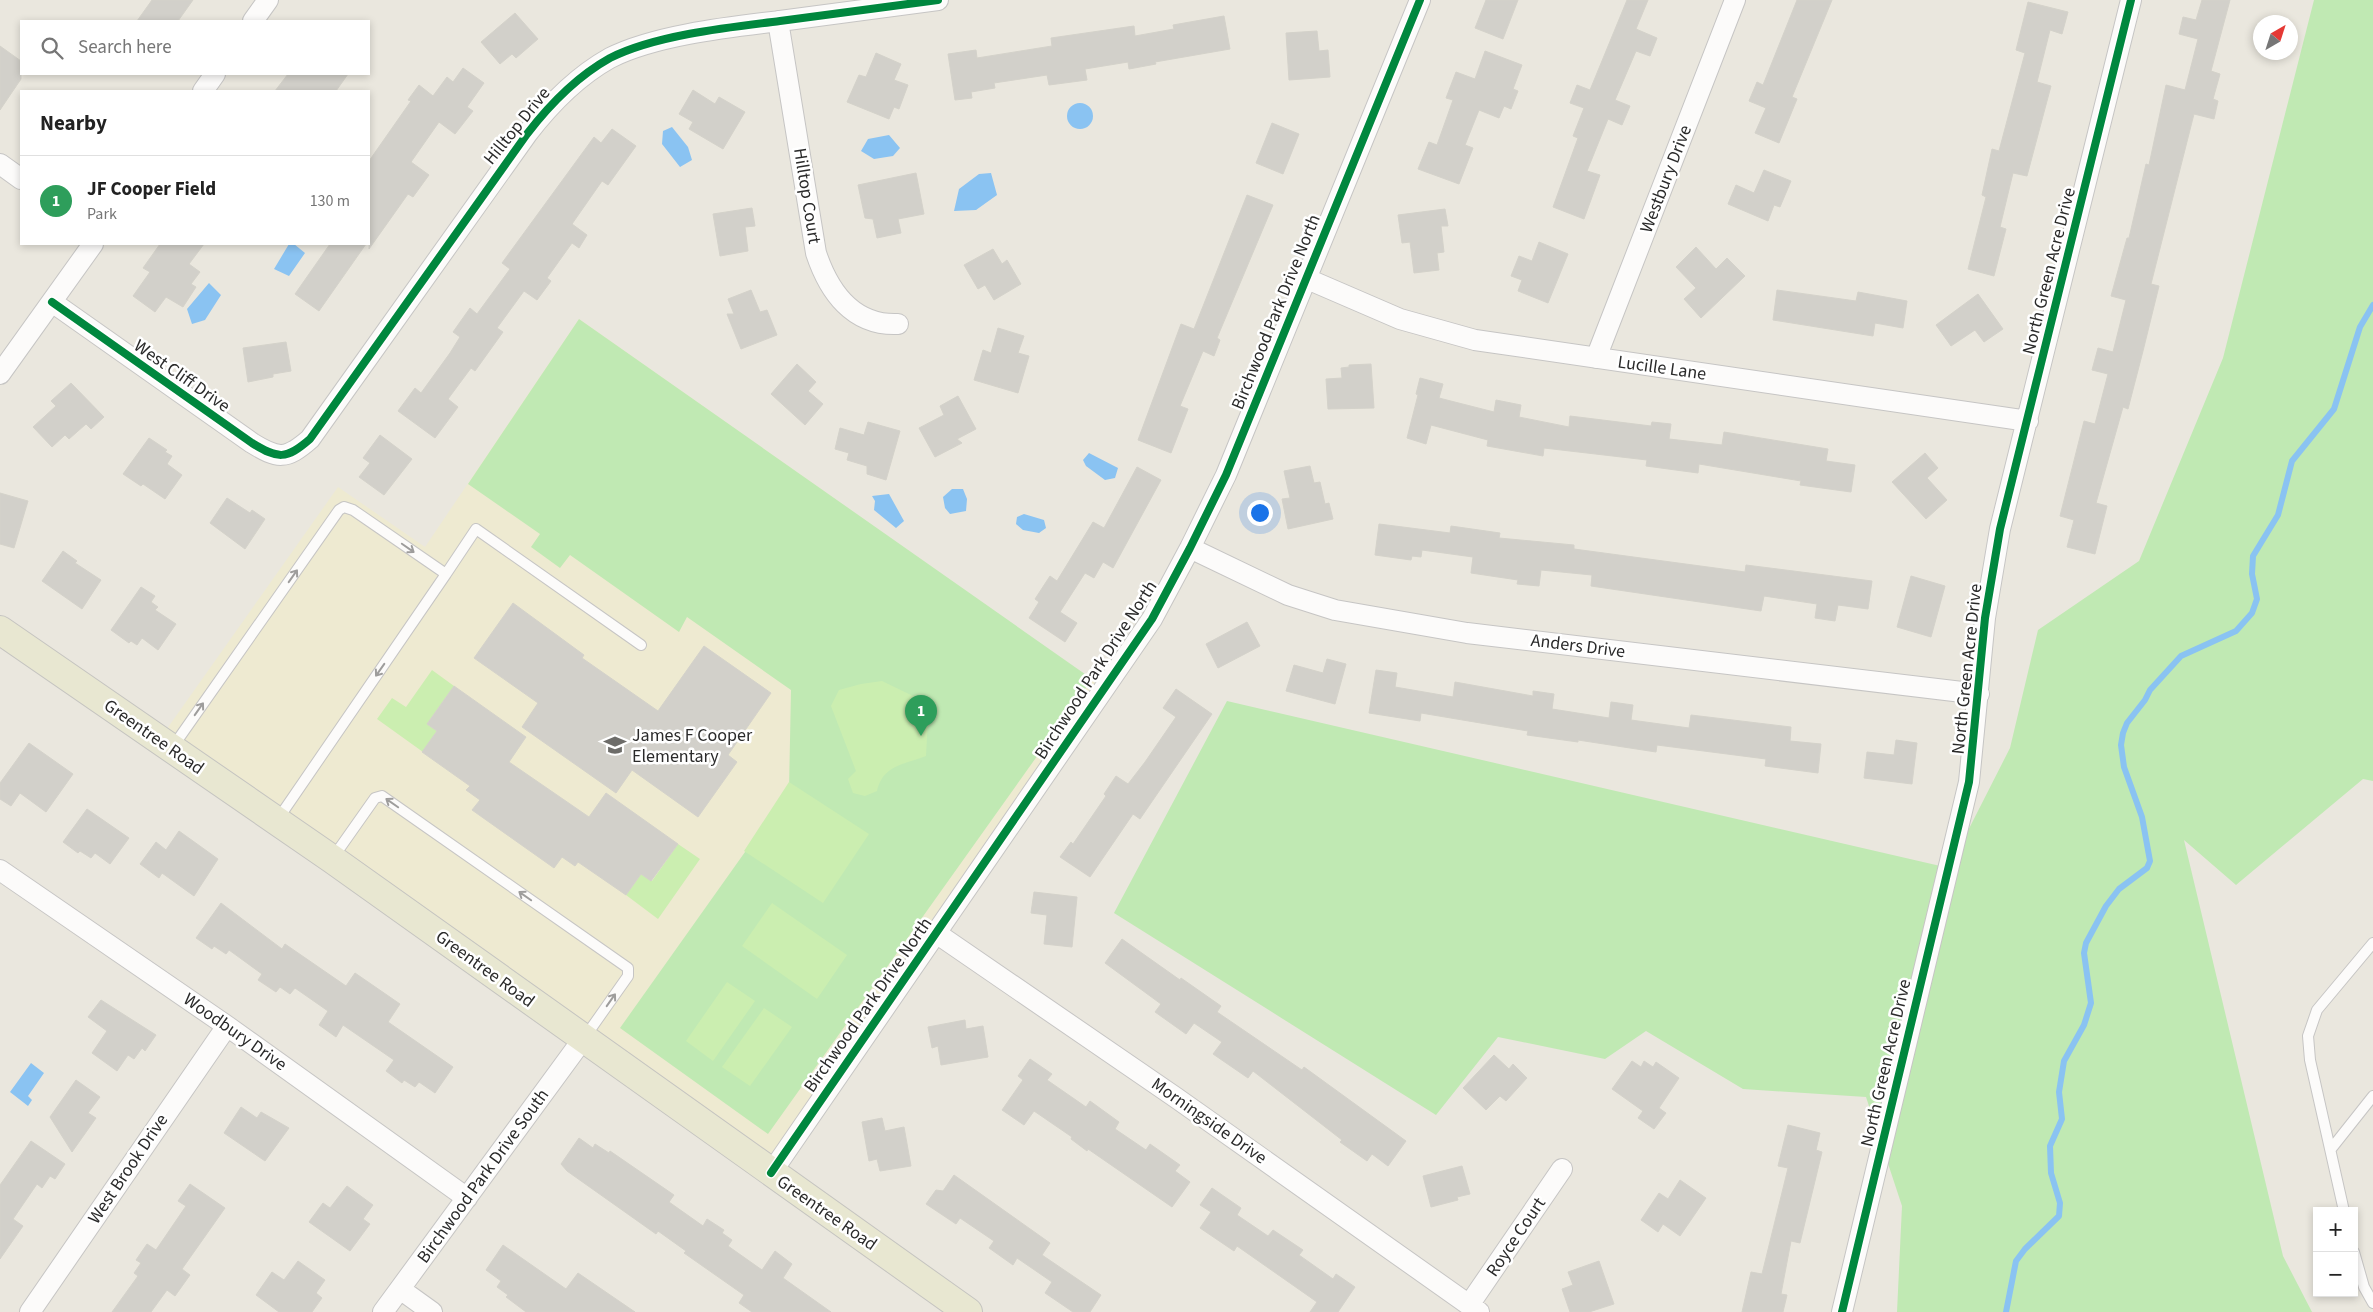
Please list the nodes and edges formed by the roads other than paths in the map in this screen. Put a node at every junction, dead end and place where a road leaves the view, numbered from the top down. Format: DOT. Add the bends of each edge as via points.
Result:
graph roads {
  1 [pos="268,0"];
  2 [pos="938,0"];
  3 [pos="1735,0"];
  4 [pos="2131,0"];
  5 [pos="1414,1"];
  6 [pos="254,20"];
  7 [pos="778,21"];
  8 [pos="214,75"];
  9 [pos="204,90"];
  10 [pos="0,164"];
  11 [pos="20,178"];
  12 [pos="92,245"];
  13 [pos="1305,278"];
  14 [pos="52,302"];
  15 [pos="898,324"];
  16 [pos="1596,358"];
  17 [pos="0,374"];
  18 [pos="2028,421"];
  19 [pos="300,448"];
  20 [pos="1190,548"];
  21 [pos="446,574"];
  22 [pos="0,630"];
  23 [pos="642,644"];
  24 [pos="1979,694"];
  25 [pos="172,749"];
  26 [pos="276,822"];
  27 [pos="332,859"];
  28 [pos="0,870"];
  29 [pos="936,933"];
  30 [pos="2373,943"];
  31 [pos="227,1026"];
  32 [pos="583,1040"];
  33 [pos="2373,1096"];
  34 [pos="2331,1149"];
  35 [pos="1562,1169"];
  36 [pos="771,1173"];
  37 [pos="467,1198"];
  38 [pos="2343,1207"];
  39 [pos="2358,1266"];
  40 [pos="400,1289"];
  41 [pos="2373,1303"];
  42 [pos="1474,1309"];
  43 [pos="30,1312"];
  44 [pos="383,1312"];
  45 [pos="432,1312"];
  46 [pos="968,1312"];
  47 [pos="1842,1312"];
  1 -- 6 [label="street"];
  2 -- 7 [label="street, Hilltop Drive"];
  3 -- 16 [label="street, Westbury Drive"];
  4 -- 18 [label="street, North Green Acre Drive"];
  5 -- 13 [label="street, Birchwood Park Drive North"];
  7 -- 15 [label="street, Hilltop Court" via="816,252 823,273 834,291 859,315 876,324"];
  7 -- 19 [label="street, Hilltop Drive" via="642,46 611,58 551,102 496,174 310,439"];
  8 -- 9 [label="street"];
  10 -- 11 [label="street"];
  12 -- 14 [label="street"];
  13 -- 16 [label="street, Lucille Lane" via="1400,320 1475,340"];
  13 -- 20 [label="street, Birchwood Park Drive North" via="1226,475"];
  14 -- 17 [label="street"];
  14 -- 19 [label="street, West Cliff Drive" via="265,451 283,456"];
  16 -- 18 [label="street, Lucille Lane"];
  18 -- 24 [label="street, North Green Acre Drive" via="2000,529 1984,618"];
  20 -- 24 [label="street, Anders Drive" via="1288,594 1335,610 1467,633"];
  20 -- 29 [label="street, Birchwood Park Drive North" via="1152,619"];
  21 -- 23 [label="lane" via="476,529"];
  25 -- 21 [label="lane, one-way" via="339,510 344,507 353,510"];
  21 -- 26 [label="lane, one-way"];
  22 -- 25 [label="main road, Greentree Road"];
  24 -- 47 [label="street, North Green Acre Drive" via="1969,782"];
  25 -- 26 [label="main road, Greentree Road"];
  26 -- 27 [label="main road, Greentree Road"];
  27 -- 32 [label="main road, Greentree Road"];
  32 -- 27 [label="lane, one-way" via="628,976 628,968 382,796 375,798"];
  28 -- 31 [label="street, Woodbury Drive"];
  29 -- 36 [label="street, Birchwood Park Drive North"];
  29 -- 42 [label="street, Morningside Drive"];
  30 -- 34 [label="lane" via="2318,1010 2308,1036 2310,1060"];
  31 -- 37 [label="street, Woodbury Drive"];
  31 -- 43 [label="street, West Brook Drive"];
  32 -- 36 [label="main road, Greentree Road"];
  32 -- 37 [label="street, Birchwood Park Drive South"];
  33 -- 34 [label="lane"];
  34 -- 38 [label="lane"];
  35 -- 42 [label="street, Royce Court"];
  36 -- 46 [label="main road, Greentree Road"];
  37 -- 40 [label="street, Birchwood Park Drive South"];
  39 -- 41 [label="lane"];
  40 -- 44 [label="street, Birchwood Park Drive South"];
  40 -- 45 [label="street"];
}
